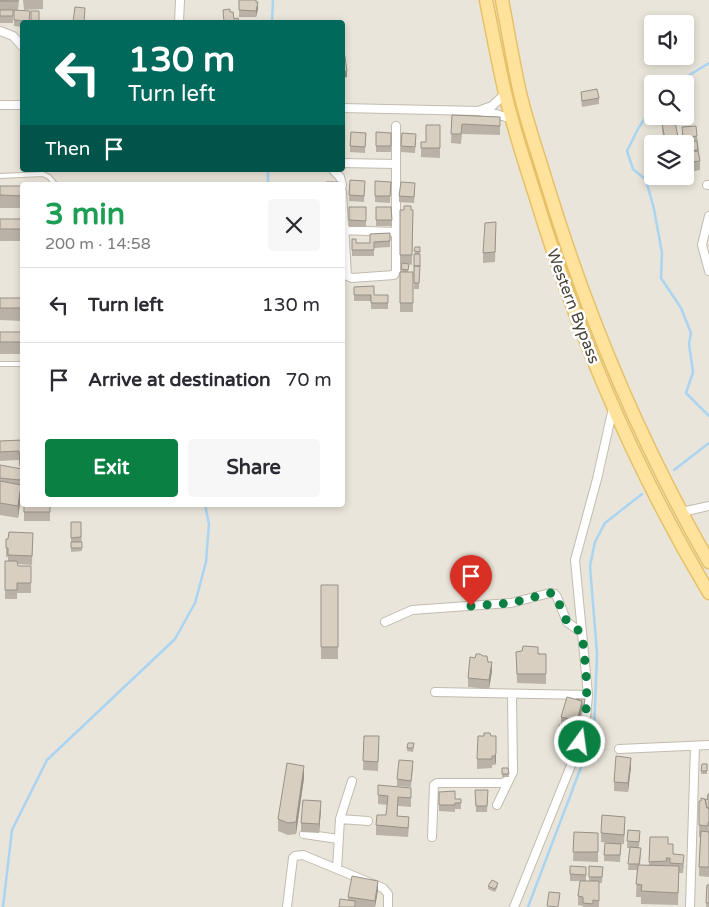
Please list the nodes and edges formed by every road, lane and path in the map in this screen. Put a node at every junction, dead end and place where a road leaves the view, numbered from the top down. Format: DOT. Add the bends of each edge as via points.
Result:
graph roads {
  1 [pos="180,0"];
  2 [pos="486,0"];
  3 [pos="502,0"];
  4 [pos="179,20"];
  5 [pos="0,31"];
  6 [pos="20,44"];
  7 [pos="505,94"];
  8 [pos="0,105"];
  9 [pos="20,105"];
  10 [pos="345,108"];
  11 [pos="478,111"];
  12 [pos="512,119"];
  13 [pos="396,126"];
  14 [pos="345,162"];
  15 [pos="396,164"];
  16 [pos="334,172"];
  17 [pos="0,176"];
  18 [pos="53,182"];
  19 [pos="341,182"];
  20 [pos="709,216"];
  21 [pos="345,230"];
  22 [pos="395,232"];
  23 [pos="345,252"];
  24 [pos="709,271"];
  25 [pos="0,364"];
  26 [pos="20,364"];
  27 [pos="614,406"];
  28 [pos="709,506"];
  29 [pos="682,512"];
  30 [pos="709,562"];
  31 [pos="709,593"];
  32 [pos="384,622"];
  33 [pos="582,633"];
  34 [pos="435,692"];
  35 [pos="512,694"];
  36 [pos="588,695"];
  37 [pos="709,745"];
  38 [pos="695,746"];
  39 [pos="619,749"];
  40 [pos="508,780"];
  41 [pos="352,781"];
  42 [pos="497,805"];
  43 [pos="340,819"];
  44 [pos="368,821"];
  45 [pos="304,834"];
  46 [pos="432,837"];
  47 [pos="338,839"];
  48 [pos="337,869"];
  49 [pos="287,907"];
  50 [pos="388,907"];
  51 [pos="514,907"];
  52 [pos="690,907"];
  1 -- 4 [label="street"];
  2 -- 7 [label="main road, Western Bypass"];
  3 -- 29 [label="main road, Western Bypass" via="520,92 563,236 606,352 657,466"];
  5 -- 6 [label="street" via="13,36"];
  7 -- 11 [label="street" via="492,106"];
  7 -- 12 [label="main road, Western Bypass"];
  8 -- 9 [label="street"];
  10 -- 11 [label="street"];
  11 -- 12 [label="street"];
  12 -- 27 [label="main road, Western Bypass" via="549,241 588,348"];
  13 -- 15 [label="street"];
  14 -- 15 [label="street"];
  15 -- 22 [label="street"];
  16 -- 19 [label="street"];
  17 -- 18 [label="lane" via="43,174"];
  20 -- 24 [label="street" via="702,245"];
  21 -- 22 [label="street"];
  22 -- 23 [label="street" via="395,274 391,276 352,278 346,274"];
  25 -- 26 [label="lane"];
  27 -- 31 [label="main road, Western Bypass" via="654,493"];
  27 -- 33 [label="street" via="575,560"];
  28 -- 29 [label="street"];
  29 -- 30 [label="main road, Western Bypass"];
  32 -- 33 [label="street" via="412,610 511,603 550,593 557,597 567,622"];
  33 -- 36 [label="street"];
  34 -- 35 [label="street"];
  35 -- 36 [label="street"];
  35 -- 40 [label="street" via="512,772"];
  36 -- 51 [label="street" via="580,742"];
  37 -- 38 [label="street"];
  38 -- 39 [label="street"];
  38 -- 52 [label="street"];
  40 -- 42 [label="street"];
  40 -- 46 [label="street" via="434,785"];
  41 -- 43 [label="street"];
  43 -- 44 [label="street"];
  43 -- 47 [label="street"];
  45 -- 47 [label="street"];
  47 -- 48 [label="street"];
  48 -- 49 [label="street" via="303,855 295,856"];
  48 -- 50 [label="street" via="386,889"];
}
